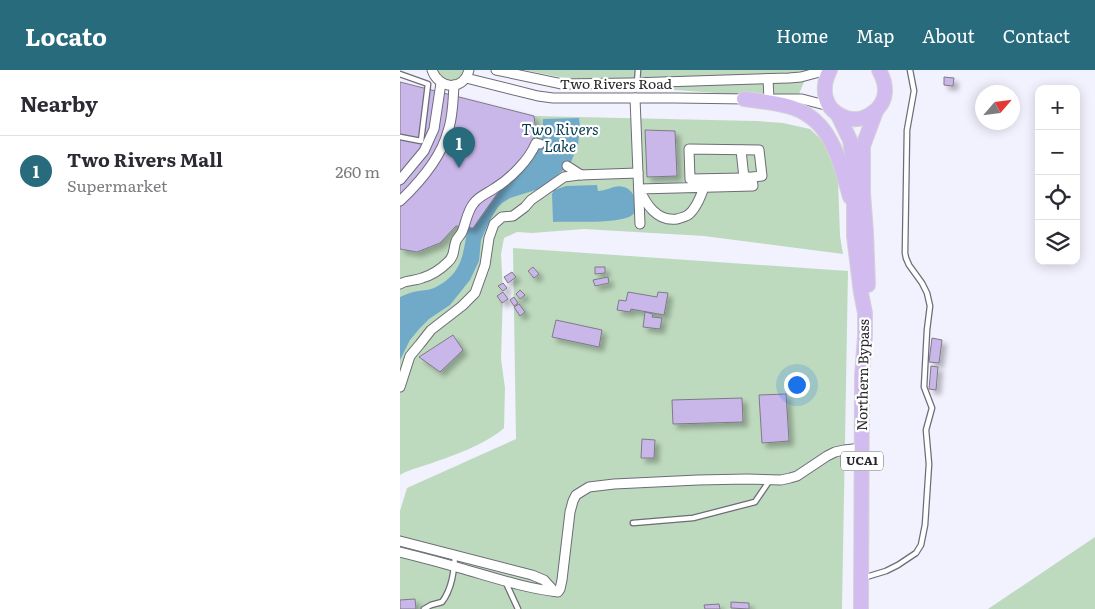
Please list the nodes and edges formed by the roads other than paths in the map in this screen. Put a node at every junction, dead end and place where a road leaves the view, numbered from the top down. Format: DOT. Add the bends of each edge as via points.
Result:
graph roads {
  1 [pos="496,70"];
  2 [pos="638,70"];
  3 [pos="828,70"];
  4 [pos="878,70"];
  5 [pos="910,70"];
  6 [pos="431,71"];
  7 [pos="400,74"];
  8 [pos="467,74"];
  9 [pos="768,79"];
  10 [pos="441,83"];
  11 [pos="638,83"];
  12 [pos="454,85"];
  13 [pos="638,98"];
  14 [pos="744,99"];
  15 [pos="770,99"];
  16 [pos="834,110"];
  17 [pos="876,111"];
  18 [pos="400,137"];
  19 [pos="540,144"];
  20 [pos="741,150"];
  21 [pos="567,166"];
  22 [pos="638,174"];
  23 [pos="581,175"];
  24 [pos="748,178"];
  25 [pos="400,180"];
  26 [pos="704,187"];
  27 [pos="639,189"];
  28 [pos="400,201"];
  29 [pos="854,209"];
  30 [pos="640,224"];
  31 [pos="400,284"];
  32 [pos="865,313"];
  33 [pos="400,387"];
  34 [pos="862,448"];
  35 [pos="771,479"];
  36 [pos="633,523"];
  37 [pos="400,541"];
  38 [pos="400,552"];
  39 [pos="455,554"];
  40 [pos="454,566"];
  41 [pos="862,578"];
  42 [pos="506,581"];
  43 [pos="554,591"];
  44 [pos="424,609"];
  45 [pos="518,609"];
  46 [pos="861,609"];
  1 -- 11 [label="street, Two Rivers Road" via="562,84"];
  2 -- 11 [label="lane"];
  3 -- 9 [label="street, Two Rivers Road" via="801,77"];
  3 -- 16 [label="main road, Northern Bypass" via="824,90 826,100"];
  4 -- 17 [label="main road" via="885,92"];
  5 -- 41 [label="lane" via="914,91 908,130 905,253 908,265 927,293 930,306 924,387 932,408 926,430 929,464 925,525 916,553 886,571"];
  6 -- 10 [label="street"];
  7 -- 18 [label="lane" via="428,84 421,141"];
  8 -- 12 [label="street" via="462,82"];
  8 -- 13 [label="street, Two Rivers Road" via="547,98"];
  9 -- 11 [label="street, Two Rivers Road"];
  9 -- 15 [label="street"];
  10 -- 12 [label="street"];
  10 -- 25 [label="street" via="434,128 424,151"];
  11 -- 13 [label="street"];
  12 -- 28 [label="street" via="448,132 438,155"];
  13 -- 14 [label="street, Two Rivers Road"];
  13 -- 22 [label="street"];
  14 -- 15 [label="street, Two Rivers Road"];
  14 -- 29 [label="main road" via="786,105 815,120 834,148"];
  15 -- 16 [label="street, Two Rivers Road" via="802,99"];
  16 -- 17 [label="main road" via="847,118 858,119"];
  16 -- 29 [label="main road, Northern Bypass / UCA1" via="850,140"];
  17 -- 32 [label="main road, UCA1" via="863,146 868,294"];
  19 -- 31 [label="street" via="536,143 523,165 473,204 449,262 436,272"];
  20 -- 24 [label="street"];
  20 -- 24 [label="street" via="759,150 762,176"];
  20 -- 24 [label="street" via="689,150 690,179"];
  21 -- 23 [label="street"];
  22 -- 23 [label="street"];
  22 -- 27 [label="street"];
  23 -- 33 [label="street" via="564,177 513,216 494,224 475,293 431,330 410,356"];
  24 -- 26 [label="street" via="753,186"];
  26 -- 27 [label="street"];
  26 -- 27 [label="street" via="699,201 688,215 674,220 662,218 652,210"];
  27 -- 30 [label="street"];
  29 -- 32 [label="main road, Northern Bypass / UCA1" via="857,266"];
  32 -- 34 [label="main road, Northern Bypass / UCA1"];
  34 -- 35 [label="street" via="835,452 797,476"];
  34 -- 41 [label="main road, Northern Bypass / UCA1"];
  35 -- 36 [label="lane" via="755,502 692,518"];
  35 -- 43 [label="street" via="614,484 582,490 573,501 560,587 558,592"];
  37 -- 39 [label="street"];
  38 -- 40 [label="street"];
  39 -- 40 [label="lane"];
  39 -- 43 [label="street" via="532,574 544,580"];
  40 -- 42 [label="street"];
  40 -- 44 [label="lane" via="448,595 442,602"];
  41 -- 46 [label="main road, Northern Bypass / UCA1"];
  42 -- 43 [label="street"];
  42 -- 45 [label="lane"];
}
